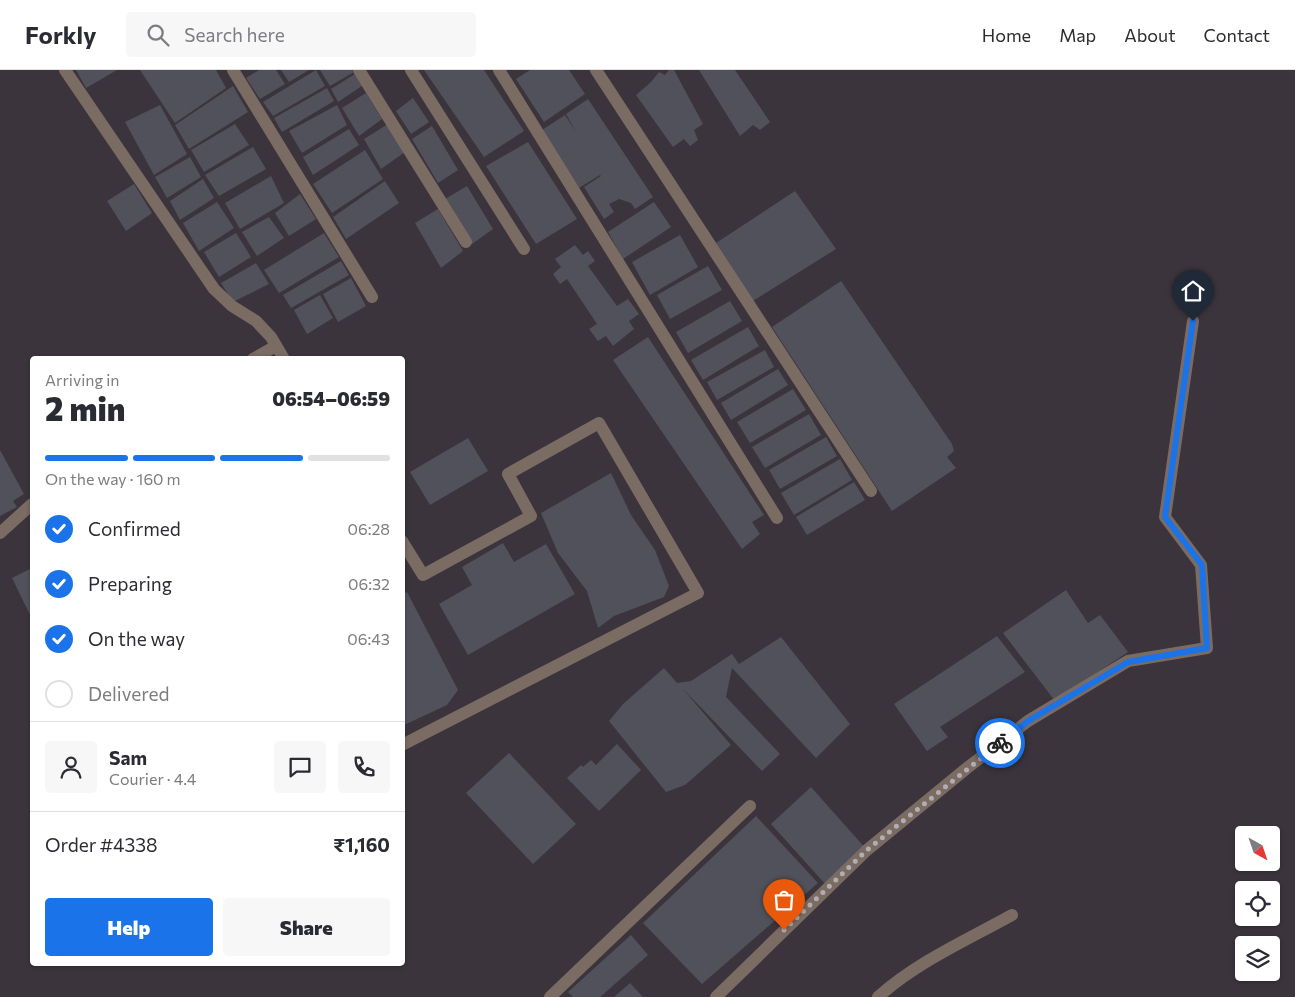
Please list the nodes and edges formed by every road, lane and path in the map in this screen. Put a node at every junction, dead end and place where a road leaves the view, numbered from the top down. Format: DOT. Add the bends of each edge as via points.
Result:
graph roads {
  1 [pos="65,70"];
  2 [pos="233,70"];
  3 [pos="359,70"];
  4 [pos="411,70"];
  5 [pos="499,70"];
  6 [pos="596,70"];
  7 [pos="466,242"];
  8 [pos="524,249"];
  9 [pos="372,297"];
  10 [pos="1193,321"];
  11 [pos="276,346"];
  12 [pos="258,356"];
  13 [pos="282,356"];
  14 [pos="871,491"];
  15 [pos="30,506"];
  16 [pos="777,518"];
  17 [pos="0,533"];
  18 [pos="405,546"];
  19 [pos="405,743"];
  20 [pos="750,806"];
  21 [pos="1012,915"];
  22 [pos="550,997"];
  23 [pos="716,997"];
  24 [pos="878,997"];
  1 -- 11 [label="street" via="214,289 232,306 256,321"];
  2 -- 9 [label="street"];
  3 -- 7 [label="street"];
  4 -- 8 [label="street"];
  5 -- 16 [label="street"];
  6 -- 14 [label="street"];
  10 -- 23 [label="street" via="1165,517 1202,565 1207,648 1128,662 1028,721 867,850"];
  11 -- 12 [label="street"];
  11 -- 13 [label="street"];
  15 -- 17 [label="street"];
  18 -- 19 [label="street" via="423,576 531,516 508,474 599,423 698,593"];
  20 -- 22 [label="street"];
  21 -- 24 [label="street" via="919,967"];
}
